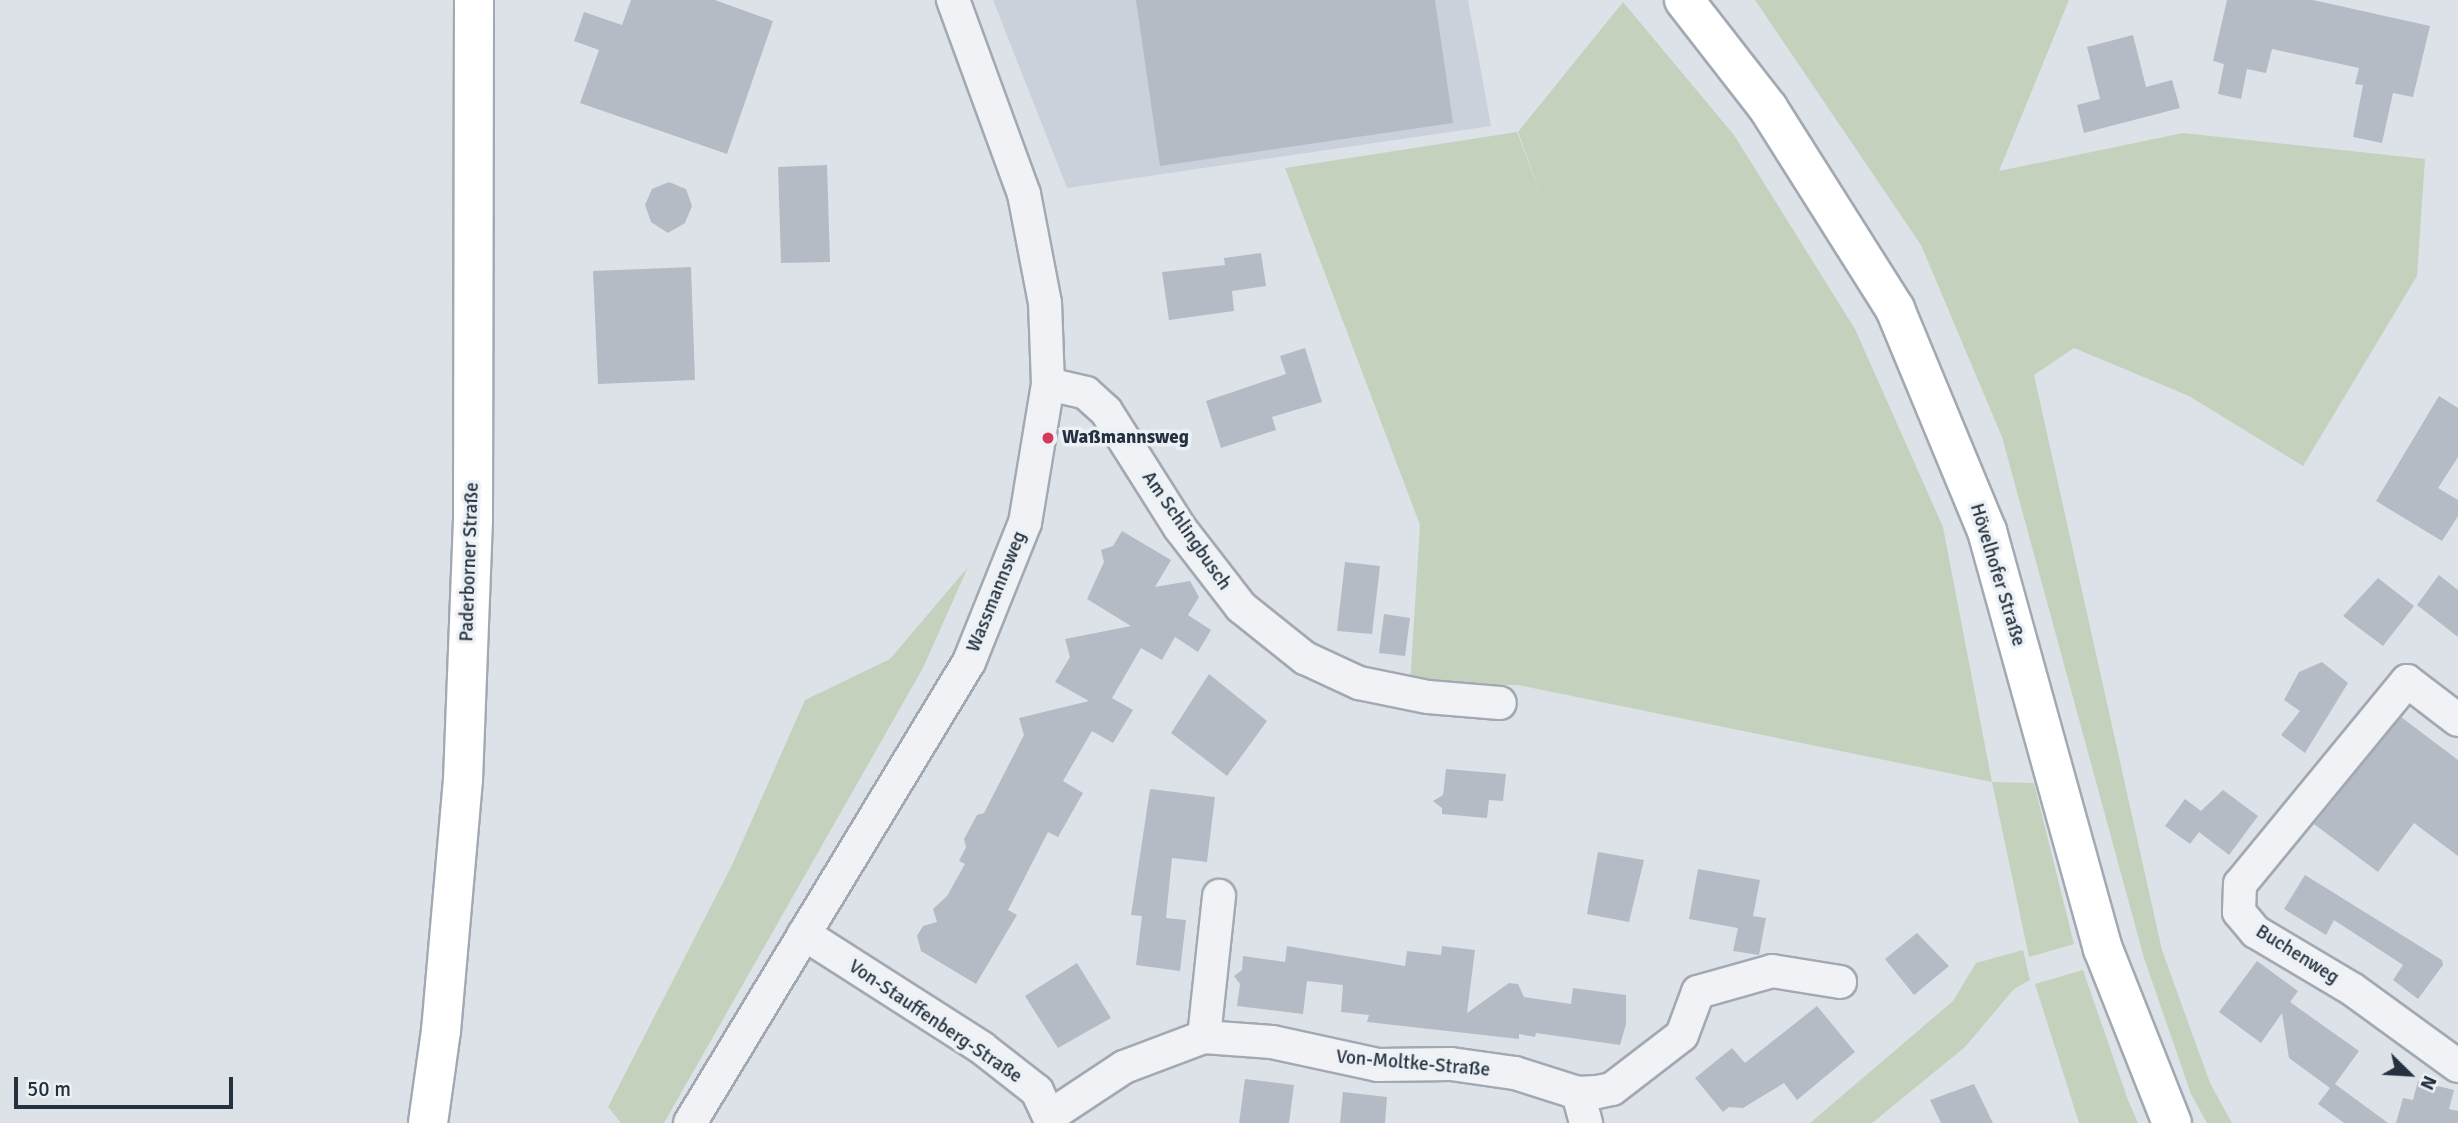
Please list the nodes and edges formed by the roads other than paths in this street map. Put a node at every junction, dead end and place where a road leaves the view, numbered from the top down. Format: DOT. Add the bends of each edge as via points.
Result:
graph roads {
  1 [pos="474,0"];
  2 [pos="953,0"];
  3 [pos="1684,0"];
  4 [pos="1048,384"];
  5 [pos="1500,703"];
  6 [pos="2458,720"];
  7 [pos="1219,896"];
  8 [pos="804,934"];
  9 [pos="1840,982"];
  10 [pos="1204,1037"];
  11 [pos="2458,1066"];
  12 [pos="1582,1108"];
  13 [pos="1051,1119"];
  14 [pos="428,1123"];
  15 [pos="690,1123"];
  16 [pos="2172,1123"];
  1 -- 14 [label="main road, Paderborner Straße" via="473,520 463,780 441,1031"];
  2 -- 4 [label="street, Wassmannsweg" via="1031,219 1045,303"];
  3 -- 16 [label="main road, Hövelhofer Straße" via="1768,108 1895,309 1987,531 2103,949"];
  4 -- 5 [label="street, Am Schlingbusch" via="1086,393 1107,411 1180,528 1241,607 1304,658 1359,683 1428,697"];
  4 -- 8 [label="street, Wassmannsweg" via="1025,523 969,662"];
  6 -- 11 [label="street, Buchenweg" via="2407,681 2239,884 2239,912 2256,932 2352,989"];
  7 -- 10 [label="street"];
  8 -- 13 [label="street, Von-Stauffenberg-Straße" via="982,1048 1037,1091"];
  8 -- 15 [label="street, Wassmannsweg"];
  9 -- 12 [label="street, Von-Moltke-Straße" via="1772,971 1698,992 1682,1035"];
  10 -- 12 [label="street, Von-Moltke-Straße" via="1272,1042 1377,1065 1451,1064 1502,1071"];
  10 -- 13 [label="street, Von-Moltke-Straße" via="1124,1067"];
}
